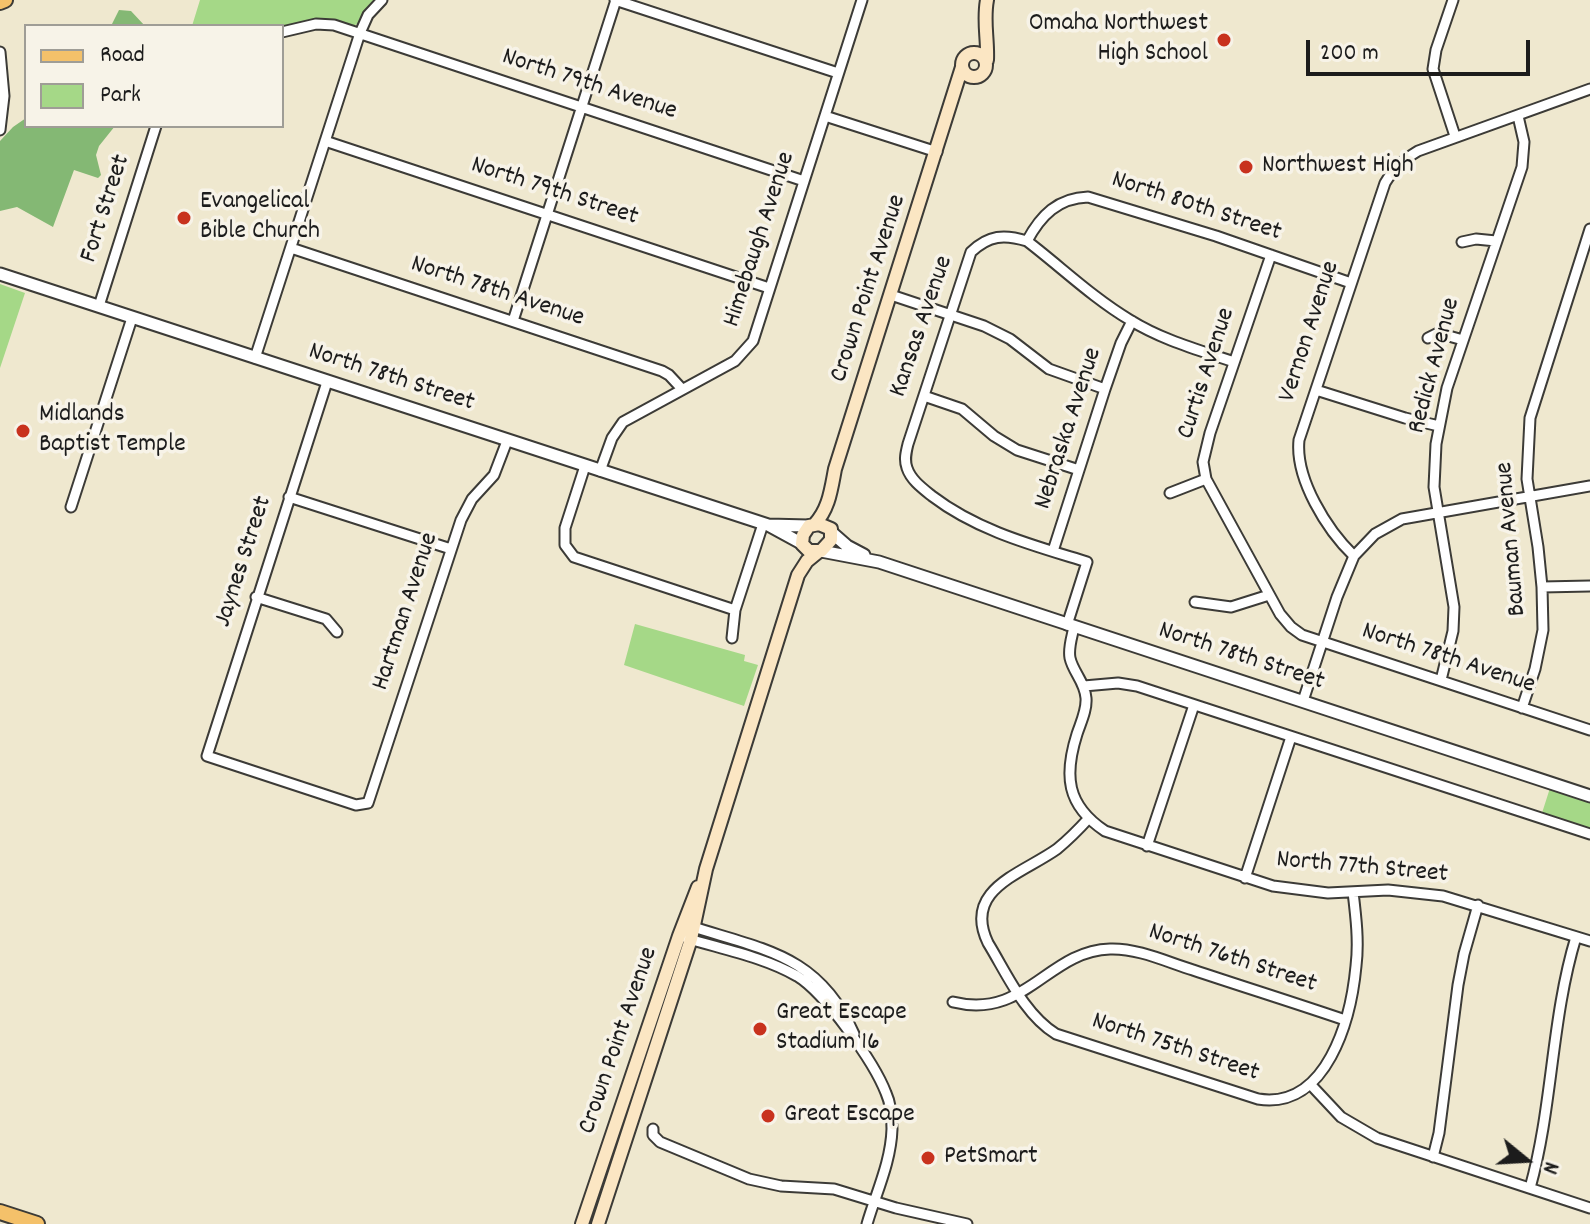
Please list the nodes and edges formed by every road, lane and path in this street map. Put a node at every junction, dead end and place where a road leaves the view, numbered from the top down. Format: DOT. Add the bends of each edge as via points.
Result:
graph roads {
  1 [pos="382,0"];
  2 [pos="615,0"];
  3 [pos="862,0"];
  4 [pos="987,0"];
  5 [pos="1453,0"];
  6 [pos="984,30"];
  7 [pos="284,32"];
  8 [pos="360,33"];
  9 [pos="0,52"];
  10 [pos="970,54"];
  11 [pos="987,60"];
  12 [pos="962,67"];
  13 [pos="838,73"];
  14 [pos="973,78"];
  15 [pos="1590,89"];
  16 [pos="954,97"];
  17 [pos="581,107"];
  18 [pos="825,116"];
  19 [pos="1518,116"];
  20 [pos="155,128"];
  21 [pos="0,130"];
  22 [pos="1455,136"];
  23 [pos="325,141"];
  24 [pos="937,152"];
  25 [pos="804,181"];
  26 [pos="547,214"];
  27 [pos="1590,229"];
  28 [pos="1027,241"];
  29 [pos="1496,241"];
  30 [pos="1462,242"];
  31 [pos="291,248"];
  32 [pos="1271,255"];
  33 [pos="0,274"];
  34 [pos="1351,283"];
  35 [pos="769,288"];
  36 [pos="891,295"];
  37 [pos="99,306"];
  38 [pos="950,315"];
  39 [pos="132,318"];
  40 [pos="513,321"];
  41 [pos="1132,321"];
  42 [pos="1428,338"];
  43 [pos="1463,340"];
  44 [pos="255,358"];
  45 [pos="1234,362"];
  46 [pos="327,382"];
  47 [pos="682,389"];
  48 [pos="1105,389"];
  49 [pos="1316,390"];
  50 [pos="924,396"];
  51 [pos="1439,426"];
  52 [pos="507,441"];
  53 [pos="585,466"];
  54 [pos="1079,470"];
  55 [pos="600,471"];
  56 [pos="1206,479"];
  57 [pos="1590,486"];
  58 [pos="1170,493"];
  59 [pos="831,495"];
  60 [pos="289,497"];
  61 [pos="1530,497"];
  62 [pos="71,507"];
  63 [pos="1439,512"];
  64 [pos="766,524"];
  65 [pos="812,525"];
  66 [pos="831,530"];
  67 [pos="802,544"];
  68 [pos="451,549"];
  69 [pos="1053,551"];
  70 [pos="819,552"];
  71 [pos="1354,556"];
  72 [pos="879,562"];
  73 [pos="798,575"];
  74 [pos="1590,586"];
  75 [pos="1542,587"];
  76 [pos="1269,595"];
  77 [pos="256,597"];
  78 [pos="1195,602"];
  79 [pos="735,610"];
  80 [pos="1070,626"];
  81 [pos="1294,630"];
  82 [pos="337,632"];
  83 [pos="732,638"];
  84 [pos="1322,642"];
  85 [pos="1441,680"];
  86 [pos="1084,686"];
  87 [pos="1303,701"];
  88 [pos="1194,705"];
  89 [pos="1522,708"];
  90 [pos="1590,730"];
  91 [pos="1291,737"];
  92 [pos="207,756"];
  93 [pos="1590,796"];
  94 [pos="1089,818"];
  95 [pos="1590,834"];
  96 [pos="1147,846"];
  97 [pos="1245,878"];
  98 [pos="1353,892"];
  99 [pos="1478,905"];
  100 [pos="687,932"];
  101 [pos="1576,937"];
  102 [pos="1590,941"];
  103 [pos="1019,993"];
  104 [pos="953,1002"];
  105 [pos="1345,1020"];
  106 [pos="1311,1085"];
  107 [pos="653,1129"];
  108 [pos="1433,1157"];
  109 [pos="1530,1188"];
  110 [pos="874,1200"];
  111 [pos="1590,1208"];
  112 [pos="0,1212"];
  113 [pos="37,1224"];
  114 [pos="582,1224"];
  115 [pos="598,1224"];
  116 [pos="867,1224"];
  117 [pos="967,1224"];
  1 -- 8 [label="street"];
  2 -- 13 [label="street"];
  2 -- 17 [label="street"];
  3 -- 13 [label="street, Himebaugh Avenue"];
  4 -- 6 [label="main road"];
  5 -- 22 [label="street" via="1433,69"];
  6 -- 10 [label="main road"];
  6 -- 11 [label="main road"];
  7 -- 8 [label="street, North 79th Avenue" via="324,23"];
  8 -- 17 [label="street, North 79th Avenue"];
  8 -- 23 [label="street"];
  9 -- 21 [label="street"];
  10 -- 11 [label="main road"];
  10 -- 12 [label="main road"];
  11 -- 14 [label="main road" via="984,73"];
  12 -- 14 [label="main road"];
  12 -- 16 [label="main road, Crown Point Avenue"];
  13 -- 18 [label="street, Himebaugh Avenue"];
  14 -- 16 [label="main road, Crown Point Avenue"];
  15 -- 19 [label="street, Vernon Avenue"];
  16 -- 24 [label="main road, Crown Point Avenue"];
  17 -- 25 [label="street, North 79th Avenue"];
  17 -- 26 [label="street"];
  18 -- 24 [label="street"];
  18 -- 25 [label="street, Himebaugh Avenue"];
  19 -- 22 [label="street, Vernon Avenue"];
  19 -- 29 [label="street, Redick Avenue" via="1522,167"];
  20 -- 37 [label="street, Fort Street"];
  22 -- 34 [label="street, Vernon Avenue" via="1418,151 1393,170"];
  23 -- 26 [label="street, North 79th Street"];
  23 -- 31 [label="street"];
  24 -- 36 [label="main road, Crown Point Avenue"];
  25 -- 35 [label="street, Himebaugh Avenue"];
  26 -- 35 [label="street, North 79th Street"];
  26 -- 40 [label="street"];
  27 -- 61 [label="street, Bauman Avenue" via="1530,418"];
  28 -- 32 [label="street, North 80th Street" via="1047,211 1074,197 1088,197"];
  28 -- 38 [label="street, Kansas Avenue" via="993,237 971,252"];
  28 -- 41 [label="street"];
  29 -- 30 [label="street"];
  29 -- 43 [label="street, Redick Avenue"];
  31 -- 40 [label="street, North 78th Avenue"];
  31 -- 44 [label="street"];
  32 -- 34 [label="street, North 80th Street"];
  32 -- 45 [label="street, Curtis Avenue"];
  33 -- 37 [label="street, North 78th Street"];
  34 -- 49 [label="street, Vernon Avenue"];
  35 -- 47 [label="street, Himebaugh Avenue" via="755,337 743,355"];
  36 -- 38 [label="street"];
  36 -- 59 [label="main road, Crown Point Avenue"];
  37 -- 39 [label="street, North 78th Street"];
  38 -- 48 [label="street" via="1001,333 1055,372"];
  38 -- 50 [label="street, Kansas Avenue"];
  39 -- 44 [label="street, North 78th Street"];
  39 -- 62 [label="street"];
  40 -- 47 [label="street, North 78th Avenue" via="662,371"];
  41 -- 45 [label="street"];
  41 -- 48 [label="street, Nebraska Avenue"];
  42 -- 43 [label="street" via="1438,333"];
  43 -- 51 [label="street, Redick Avenue"];
  44 -- 46 [label="street, North 78th Street"];
  45 -- 56 [label="street, Curtis Avenue" via="1204,453"];
  46 -- 52 [label="street, North 78th Street"];
  46 -- 60 [label="street, Jaynes Street"];
  47 -- 55 [label="street, Himebaugh Avenue" via="623,422"];
  48 -- 54 [label="street, Nebraska Avenue"];
  49 -- 51 [label="street"];
  49 -- 71 [label="street, Vernon Avenue" via="1299,440 1299,464 1332,531"];
  50 -- 54 [label="street" via="962,409 1017,450"];
  50 -- 69 [label="street, Kansas Avenue" via="908,444 905,463 911,476 962,517"];
  51 -- 63 [label="street, Redick Avenue" via="1434,487"];
  52 -- 53 [label="street, North 78th Street"];
  52 -- 68 [label="street, Hartman Avenue" via="494,475 467,506"];
  53 -- 55 [label="street, North 78th Street"];
  53 -- 79 [label="street" via="565,528 565,545 574,557"];
  54 -- 69 [label="street, Nebraska Avenue"];
  55 -- 64 [label="street, North 78th Street"];
  56 -- 58 [label="street"];
  56 -- 76 [label="street, Curtis Avenue"];
  57 -- 61 [label="street"];
  59 -- 65 [label="main road, Crown Point Avenue"];
  59 -- 66 [label="main road, Crown Point Avenue"];
  60 -- 68 [label="street"];
  60 -- 77 [label="street, Jaynes Street"];
  61 -- 63 [label="street"];
  61 -- 75 [label="street, Bauman Avenue"];
  63 -- 71 [label="street" via="1387,526"];
  63 -- 85 [label="street, Redick Avenue" via="1454,607"];
  64 -- 65 [label="street"];
  64 -- 67 [label="street"];
  64 -- 79 [label="street"];
  65 -- 66 [label="main road"];
  65 -- 67 [label="main road"];
  66 -- 70 [label="main road" via="829,543"];
  66 -- 72 [label="street" via="847,546"];
  67 -- 70 [label="main road"];
  67 -- 73 [label="main road, Crown Point Avenue"];
  68 -- 92 [label="street, Hartman Avenue" via="365,805"];
  69 -- 80 [label="street" via="1087,562"];
  70 -- 72 [label="street"];
  70 -- 73 [label="main road, Crown Point Avenue"];
  71 -- 84 [label="street"];
  72 -- 80 [label="street, North 78th Street"];
  73 -- 100 [label="main road, Crown Point Avenue"];
  74 -- 75 [label="street"];
  75 -- 89 [label="street, Bauman Avenue" via="1540,649"];
  76 -- 78 [label="street" via="1231,607"];
  76 -- 81 [label="street, Curtis Avenue"];
  77 -- 82 [label="street" via="326,619"];
  77 -- 92 [label="street, Jaynes Street"];
  79 -- 83 [label="street"];
  80 -- 86 [label="street" via="1069,655"];
  80 -- 87 [label="street, North 78th Street"];
  81 -- 84 [label="street, North 78th Avenue"];
  84 -- 85 [label="street, North 78th Avenue"];
  84 -- 87 [label="street"];
  85 -- 89 [label="street, North 78th Avenue"];
  86 -- 88 [label="street" via="1126,684"];
  86 -- 94 [label="street" via="1086,704 1069,766 1073,795"];
  87 -- 93 [label="street, North 78th Street"];
  88 -- 91 [label="street"];
  88 -- 96 [label="street"];
  89 -- 90 [label="street, North 78th Avenue"];
  91 -- 95 [label="street"];
  91 -- 97 [label="street"];
  94 -- 96 [label="street, North 77th Street" via="1105,831"];
  94 -- 103 [label="street" via="1057,848 1000,884 984,904 982,931"];
  96 -- 97 [label="street, North 77th Street"];
  97 -- 98 [label="street, North 77th Street" via="1300,891"];
  98 -- 99 [label="street, North 77th Street" via="1414,892"];
  98 -- 105 [label="street" via="1357,964"];
  99 -- 101 [label="street, North 77th Street"];
  99 -- 108 [label="street" via="1464,954"];
  100 -- 110 [label="street" via="805,975 832,996 890,1103 891,1144"];
  100 -- 114 [label="main road, Crown Point Avenue"];
  100 -- 115 [label="main road, Crown Point Avenue"];
  101 -- 102 [label="street, North 77th Street"];
  101 -- 109 [label="street" via="1562,986"];
  103 -- 104 [label="street, North 76th Street" via="989,1006"];
  103 -- 105 [label="street, North 76th Street" via="1082,955 1121,949"];
  103 -- 106 [label="street, North 75th Street" via="1037,1020 1056,1034 1258,1099 1286,1099"];
  105 -- 106 [label="street"];
  106 -- 108 [label="street" via="1359,1129"];
  107 -- 110 [label="street" via="660,1142 749,1179 834,1189"];
  108 -- 109 [label="street"];
  109 -- 111 [label="street"];
  110 -- 116 [label="street"];
  110 -- 117 [label="street"];
  112 -- 113 [label="main road"];
}
